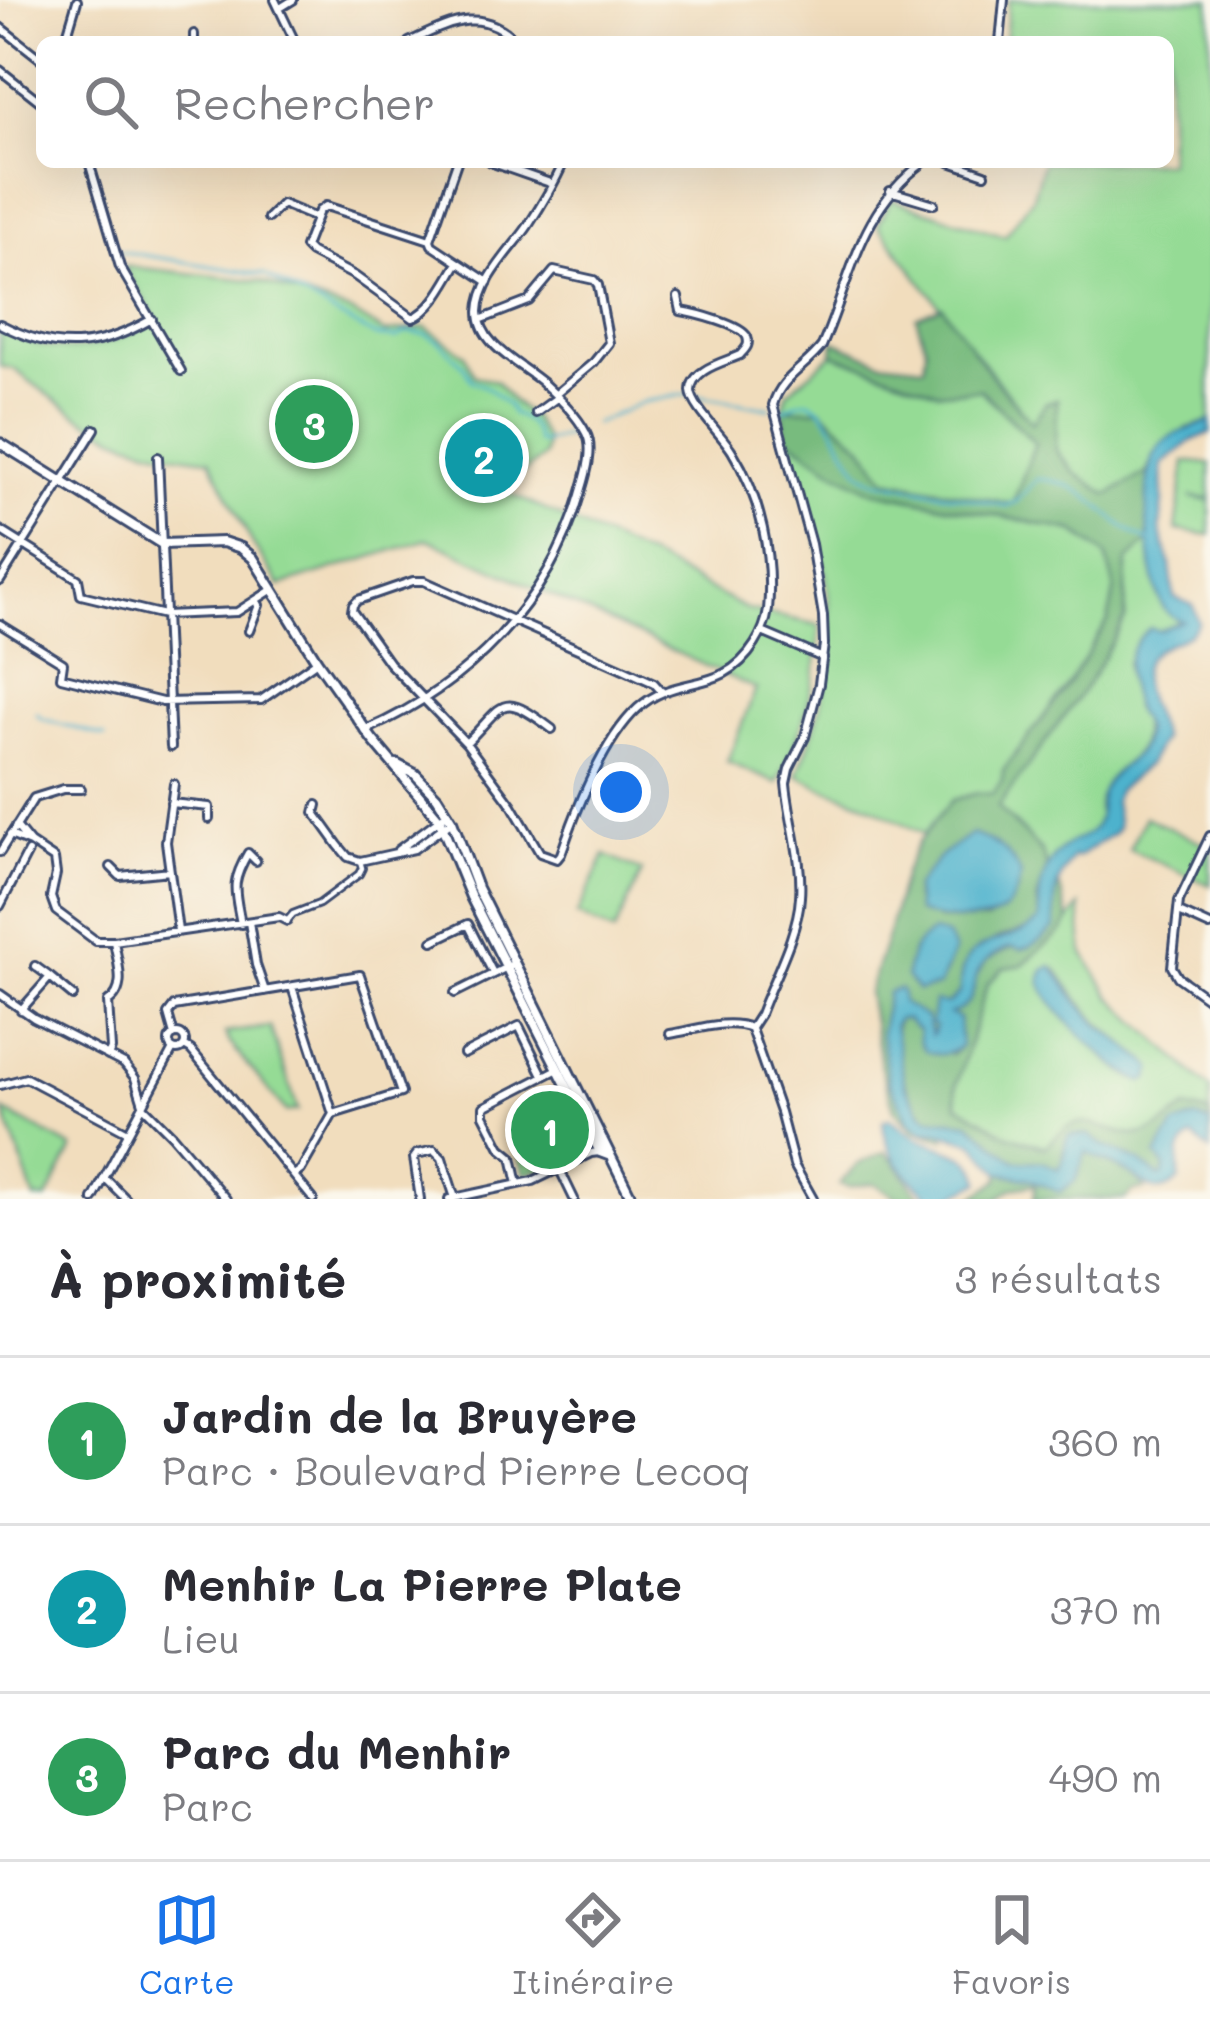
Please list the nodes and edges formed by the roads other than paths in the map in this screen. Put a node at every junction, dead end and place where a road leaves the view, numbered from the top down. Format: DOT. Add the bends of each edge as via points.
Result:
graph roads {
  1 [pos="78,0"];
  2 [pos="274,0"];
  3 [pos="293,0"];
  4 [pos="1004,0"];
  5 [pos="280,8"];
  6 [pos="0,27"];
  7 [pos="433,31"];
  8 [pos="66,36"];
  9 [pos="293,36"];
  10 [pos="422,36"];
  11 [pos="435,36"];
  12 [pos="511,36"];
  13 [pos="1001,36"];
  14 [pos="36,55"];
  15 [pos="0,70"];
  16 [pos="36,98"];
  17 [pos="91,168"];
  18 [pos="455,168"];
  19 [pos="507,168"];
  20 [pos="561,168"];
  21 [pos="917,168"];
  22 [pos="969,168"];
  23 [pos="985,173"];
  24 [pos="553,184"];
  25 [pos="890,191"];
  26 [pos="934,204"];
  27 [pos="268,218"];
  28 [pos="316,218"];
  29 [pos="430,240"];
  30 [pos="458,263"];
  31 [pos="488,282"];
  32 [pos="678,297"];
  33 [pos="152,319"];
  34 [pos="480,320"];
  35 [pos="0,324"];
  36 [pos="181,371"];
  37 [pos="556,396"];
  38 [pos="536,413"];
  39 [pos="95,429"];
  40 [pos="0,443"];
  41 [pos="158,457"];
  42 [pos="62,482"];
  43 [pos="0,530"];
  44 [pos="162,544"];
  45 [pos="23,545"];
  46 [pos="0,581"];
  47 [pos="273,589"];
  48 [pos="256,600"];
  49 [pos="164,615"];
  50 [pos="514,622"];
  51 [pos="0,624"];
  52 [pos="249,631"];
  53 [pos="762,632"];
  54 [pos="823,658"];
  55 [pos="317,661"];
  56 [pos="662,692"];
  57 [pos="424,699"];
  58 [pos="169,703"];
  59 [pos="553,729"];
  60 [pos="366,730"];
  61 [pos="466,743"];
  62 [pos="170,747"];
  63 [pos="174,784"];
  64 [pos="81,789"];
  65 [pos="171,802"];
  66 [pos="317,805"];
  67 [pos="209,818"];
  68 [pos="446,820"];
  69 [pos="16,826"];
  70 [pos="10,835"];
  71 [pos="1210,836"];
  72 [pos="29,848"];
  73 [pos="0,852"];
  74 [pos="360,861"];
  75 [pos="256,862"];
  76 [pos="111,867"];
  77 [pos="170,871"];
  78 [pos="0,906"];
  79 [pos="1179,912"];
  80 [pos="287,921"];
  81 [pos="245,923"];
  82 [pos="1210,926"];
  83 [pos="178,931"];
  84 [pos="433,940"];
  85 [pos="114,941"];
  86 [pos="511,965"];
  87 [pos="35,966"];
  88 [pos="493,973"];
  89 [pos="50,977"];
  90 [pos="291,986"];
  91 [pos="265,991"];
  92 [pos="0,994"];
  93 [pos="455,994"];
  94 [pos="73,996"];
  95 [pos="1210,1000"];
  96 [pos="21,1010"];
  97 [pos="751,1028"];
  98 [pos="670,1034"];
  99 [pos="174,1035"];
  100 [pos="184,1046"];
  101 [pos="173,1048"];
  102 [pos="464,1054"];
  103 [pos="108,1056"];
  104 [pos="562,1066"];
  105 [pos="543,1076"];
  106 [pos="0,1084"];
  107 [pos="144,1106"];
  108 [pos="333,1114"];
  109 [pos="128,1132"];
  110 [pos="604,1154"];
  111 [pos="560,1170"];
  112 [pos="295,1175"];
  113 [pos="105,1178"];
  114 [pos="518,1184"];
  115 [pos="452,1198"];
  116 [pos="93,1199"];
  117 [pos="126,1199"];
  118 [pos="226,1199"];
  119 [pos="313,1199"];
  120 [pos="420,1199"];
  121 [pos="574,1199"];
  122 [pos="632,1199"];
  123 [pos="813,1199"];
  1 -- 8 [label="street"];
  2 -- 5 [label="street"];
  3 -- 5 [label="street"];
  4 -- 13 [label="street"];
  5 -- 9 [label="street"];
  6 -- 14 [label="street"];
  7 -- 10 [label="street"];
  7 -- 11 [label="street"];
  7 -- 12 [label="street" via="459,20"];
  15 -- 16 [label="street"];
  17 -- 33 [label="street" via="120,267"];
  18 -- 29 [label="street"];
  19 -- 24 [label="street"];
  20 -- 24 [label="street"];
  21 -- 25 [label="street"];
  22 -- 23 [label="street"];
  24 -- 31 [label="street"];
  25 -- 26 [label="street"];
  25 -- 54 [label="street" via="821,346 784,380 773,405 812,544"];
  27 -- 28 [label="street" via="282,204"];
  28 -- 29 [label="street" via="326,206"];
  28 -- 30 [label="street" via="305,248 413,318"];
  29 -- 30 [label="street"];
  30 -- 31 [label="street"];
  31 -- 34 [label="street"];
  32 -- 53 [label="street" via="681,311 737,328 748,340 740,355 699,375 691,392 735,455 761,520 769,574"];
  33 -- 35 [label="street" via="80,345 43,342"];
  33 -- 36 [label="street"];
  34 -- 37 [label="street" via="497,347"];
  34 -- 37 [label="street" via="530,301 554,271 594,280 609,343"];
  37 -- 38 [label="street"];
  37 -- 50 [label="street" via="588,435 585,474 561,548"];
  39 -- 42 [label="street"];
  40 -- 42 [label="street"];
  41 -- 44 [label="street"];
  42 -- 44 [label="street"];
  42 -- 45 [label="street"];
  43 -- 45 [label="street"];
  44 -- 47 [label="street" via="231,544 253,558"];
  44 -- 49 [label="street"];
  45 -- 46 [label="street"];
  45 -- 49 [label="street" via="78,579 81,596"];
  47 -- 48 [label="street"];
  47 -- 55 [label="street"];
  48 -- 49 [label="street" via="237,612"];
  48 -- 52 [label="street"];
  49 -- 58 [label="street"];
  50 -- 56 [label="street"];
  50 -- 57 [label="street"];
  50 -- 57 [label="street" via="424,581 353,604 364,630"];
  51 -- 58 [label="street" via="64,663 61,677"];
  53 -- 54 [label="street"];
  53 -- 56 [label="street" via="732,670"];
  54 -- 97 [label="street" via="786,783 796,920"];
  55 -- 58 [label="street" via="261,700"];
  55 -- 60 [label="street"];
  56 -- 61 [label="street" via="622,727 557,859 540,853"];
  57 -- 60 [label="street"];
  57 -- 61 [label="street"];
  58 -- 62 [label="street"];
  59 -- 61 [label="street" via="507,705"];
  60 -- 68 [label="street"];
  63 -- 65 [label="street"];
  64 -- 69 [label="street" via="34,798"];
  65 -- 67 [label="street" via="208,807"];
  65 -- 77 [label="street"];
  66 -- 74 [label="street" via="338,845"];
  68 -- 74 [label="street" via="393,854"];
  68 -- 86 [label="street"];
  69 -- 70 [label="street"];
  69 -- 72 [label="street"];
  70 -- 72 [label="street"];
  70 -- 73 [label="street"];
  71 -- 79 [label="street"];
  72 -- 78 [label="street"];
  72 -- 85 [label="street" via="54,860 56,910 95,941"];
  74 -- 80 [label="street" via="359,874"];
  75 -- 81 [label="street" via="248,853 234,883"];
  76 -- 77 [label="street" via="120,876"];
  77 -- 83 [label="street"];
  79 -- 82 [label="street"];
  79 -- 95 [label="street" via="1173,973"];
  80 -- 81 [label="street"];
  81 -- 83 [label="street"];
  81 -- 91 [label="street"];
  83 -- 85 [label="street"];
  84 -- 88 [label="street" via="468,924"];
  85 -- 103 [label="street" via="120,987 108,1003"];
  86 -- 88 [label="street"];
  86 -- 104 [label="street"];
  87 -- 89 [label="street"];
  88 -- 93 [label="street"];
  89 -- 94 [label="street"];
  89 -- 96 [label="street"];
  90 -- 91 [label="street"];
  90 -- 108 [label="street"];
  90 -- 108 [label="street" via="360,975 400,1094"];
  91 -- 99 [label="street" via="174,1006"];
  92 -- 96 [label="street"];
  96 -- 103 [label="street"];
  97 -- 98 [label="street" via="722,1024"];
  97 -- 123 [label="street" via="794,1165"];
  99 -- 100 [label="street"];
  99 -- 101 [label="street"];
  100 -- 101 [label="street"];
  100 -- 112 [label="street"];
  101 -- 107 [label="street"];
  102 -- 105 [label="street" via="519,1026"];
  103 -- 107 [label="street" via="135,1078"];
  104 -- 105 [label="street"];
  104 -- 110 [label="street"];
  105 -- 114 [label="street" via="484,1107"];
  106 -- 109 [label="street" via="26,1078"];
  107 -- 109 [label="street"];
  107 -- 118 [label="street"];
  108 -- 112 [label="street"];
  109 -- 113 [label="street"];
  110 -- 111 [label="street"];
  110 -- 122 [label="street"];
  111 -- 114 [label="street"];
  111 -- 121 [label="street"];
  112 -- 119 [label="street"];
  113 -- 116 [label="street"];
  113 -- 117 [label="street"];
  114 -- 115 [label="street"];
  115 -- 120 [label="street" via="434,1150 414,1158"];
}
